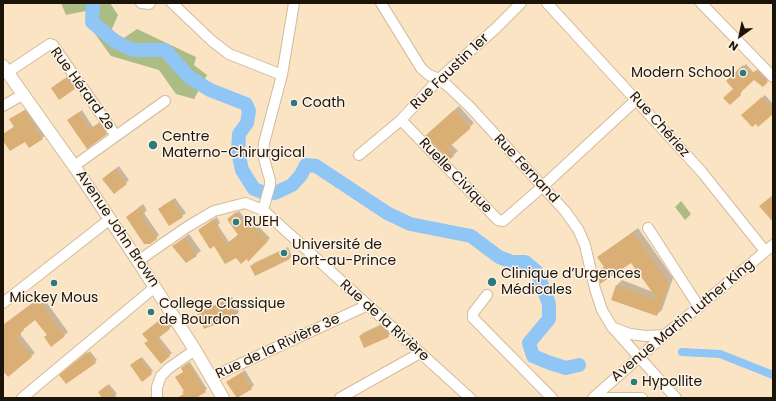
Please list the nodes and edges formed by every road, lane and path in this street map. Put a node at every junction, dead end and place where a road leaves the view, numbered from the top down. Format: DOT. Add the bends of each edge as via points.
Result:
graph roads {
  1 [pos="142,3"];
  2 [pos="150,3"];
  3 [pos="172,3"];
  4 [pos="294,3"];
  5 [pos="380,3"];
  6 [pos="521,3"];
  7 [pos="547,3"];
  8 [pos="701,3"];
  9 [pos="5,69"];
  10 [pos="282,75"];
  11 [pos="773,77"];
  12 [pos="439,79"];
  13 [pos="24,94"];
  14 [pos="636,100"];
  15 [pos="165,101"];
  16 [pos="3,106"];
  17 [pos="401,120"];
  18 [pos="116,136"];
  19 [pos="359,155"];
  20 [pos="74,166"];
  21 [pos="542,187"];
  22 [pos="263,210"];
  23 [pos="110,219"];
  24 [pos="648,228"];
  25 [pos="769,248"];
  26 [pos="138,261"];
  27 [pos="155,287"];
  28 [pos="487,295"];
  29 [pos="3,303"];
  30 [pos="368,305"];
  31 [pos="700,307"];
  32 [pos="612,327"];
  33 [pos="665,335"];
  34 [pos="195,350"];
  35 [pos="420,353"];
  36 [pos="639,357"];
  37 [pos="210,378"];
  38 [pos="22,398"];
  39 [pos="157,398"];
  40 [pos="223,398"];
  41 [pos="340,398"];
  42 [pos="470,398"];
  43 [pos="552,398"];
  44 [pos="594,398"];
  45 [pos="642,398"];
  46 [pos="676,398"];
  1 -- 2 [label="street"];
  3 -- 10 [label="street" via="229,54"];
  4 -- 10 [label="street"];
  5 -- 12 [label="street, Rue Fernand" via="421,68"];
  6 -- 12 [label="street, Rue Faustin 1er"];
  7 -- 14 [label="street, Rue Chériez"];
  8 -- 11 [label="street"];
  9 -- 13 [label="main road, Avenue John Brown"];
  9 -- 18 [label="street, Rue Hérard 2e" via="50,44 53,45"];
  10 -- 22 [label="street" via="262,155 270,180"];
  12 -- 17 [label="street, Rue Faustin 1er"];
  12 -- 21 [label="street, Rue Fernand" via="470,108"];
  13 -- 16 [label="street"];
  13 -- 20 [label="main road, Avenue John Brown"];
  14 -- 21 [label="street, Ruelle Civique"];
  14 -- 25 [label="street, Rue Chériez"];
  15 -- 18 [label="street"];
  17 -- 19 [label="street, Rue Faustin 1er"];
  17 -- 21 [label="street, Ruelle Civique" via="498,220 503,221"];
  18 -- 20 [label="street"];
  20 -- 23 [label="main road, Avenue John Brown"];
  21 -- 32 [label="street, Rue Fernand" via="578,229 585,244 602,310"];
  22 -- 26 [label="street, Rue de la Rivière" via="245,202 214,210"];
  22 -- 30 [label="street, Rue de la Rivière"];
  23 -- 26 [label="main road, Avenue John Brown"];
  23 -- 29 [label="street"];
  24 -- 31 [label="street"];
  25 -- 31 [label="street, Avenue Martin Luther King"];
  26 -- 27 [label="main road, Avenue John Brown"];
  27 -- 34 [label="main road, Avenue John Brown"];
  27 -- 38 [label="street"];
  28 -- 43 [label="street" via="473,313 473,318"];
  30 -- 35 [label="street, Rue de la Rivière"];
  30 -- 37 [label="street, Rue de la Rivière 3e"];
  31 -- 33 [label="street, Avenue Martin Luther King"];
  32 -- 33 [label="street" via="646,336"];
  32 -- 36 [label="street, Rue Fernand"];
  33 -- 36 [label="street, Avenue Martin Luther King"];
  34 -- 37 [label="main road, Avenue John Brown"];
  34 -- 39 [label="street" via="162,376 157,387"];
  35 -- 41 [label="street"];
  35 -- 42 [label="street, Rue de la Rivière"];
  36 -- 44 [label="street, Avenue Martin Luther King"];
  36 -- 46 [label="street, Rue Fernand"];
  37 -- 40 [label="main road, Avenue John Brown"];
  44 -- 45 [label="street"];
}
